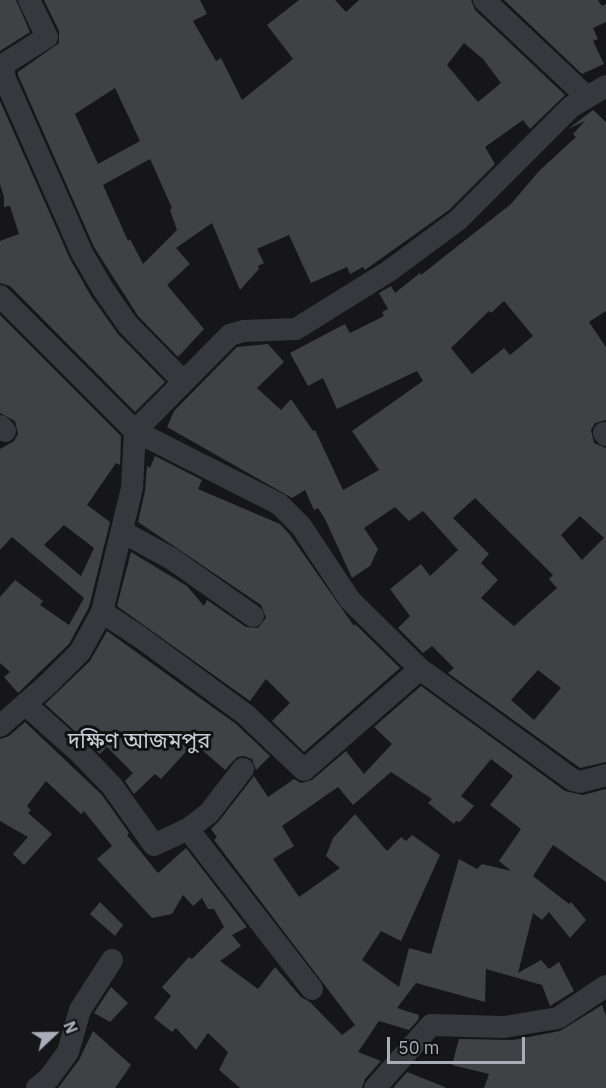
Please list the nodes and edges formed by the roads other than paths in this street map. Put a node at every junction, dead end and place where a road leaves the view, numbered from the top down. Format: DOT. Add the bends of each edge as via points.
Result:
graph roads {
  1 [pos="29,0"];
  2 [pos="484,0"];
  3 [pos="596,92"];
  4 [pos="0,296"];
  5 [pos="183,381"];
  6 [pos="135,431"];
  7 [pos="123,532"];
  8 [pos="102,612"];
  9 [pos="253,616"];
  10 [pos="420,669"];
  11 [pos="9,712"];
  12 [pos="243,769"];
  13 [pos="606,775"];
  14 [pos="188,829"];
  15 [pos="112,960"];
  16 [pos="606,986"];
  17 [pos="312,989"];
  18 [pos="38,1088"];
  19 [pos="375,1088"];
  1 -- 5 [label="street" via="47,37 3,65 5,79 82,253 103,289 128,325"];
  2 -- 3 [label="street"];
  3 -- 5 [label="street" via="571,107 458,220 390,271 296,328 230,335"];
  4 -- 6 [label="street"];
  5 -- 6 [label="street"];
  6 -- 7 [label="street" via="132,488"];
  6 -- 10 [label="street" via="279,504 301,526 350,600"];
  7 -- 8 [label="street"];
  7 -- 9 [label="street" via="172,559"];
  8 -- 10 [label="street" via="245,714 304,770"];
  8 -- 11 [label="street" via="80,652"];
  10 -- 13 [label="street" via="573,780 580,782"];
  11 -- 14 [label="street" via="79,752 112,786 154,845"];
  12 -- 14 [label="street" via="209,813"];
  14 -- 17 [label="street"];
  15 -- 18 [label="street" via="80,1010 68,1052"];
  16 -- 19 [label="street" via="558,1018 504,1027 431,1025"];
}
